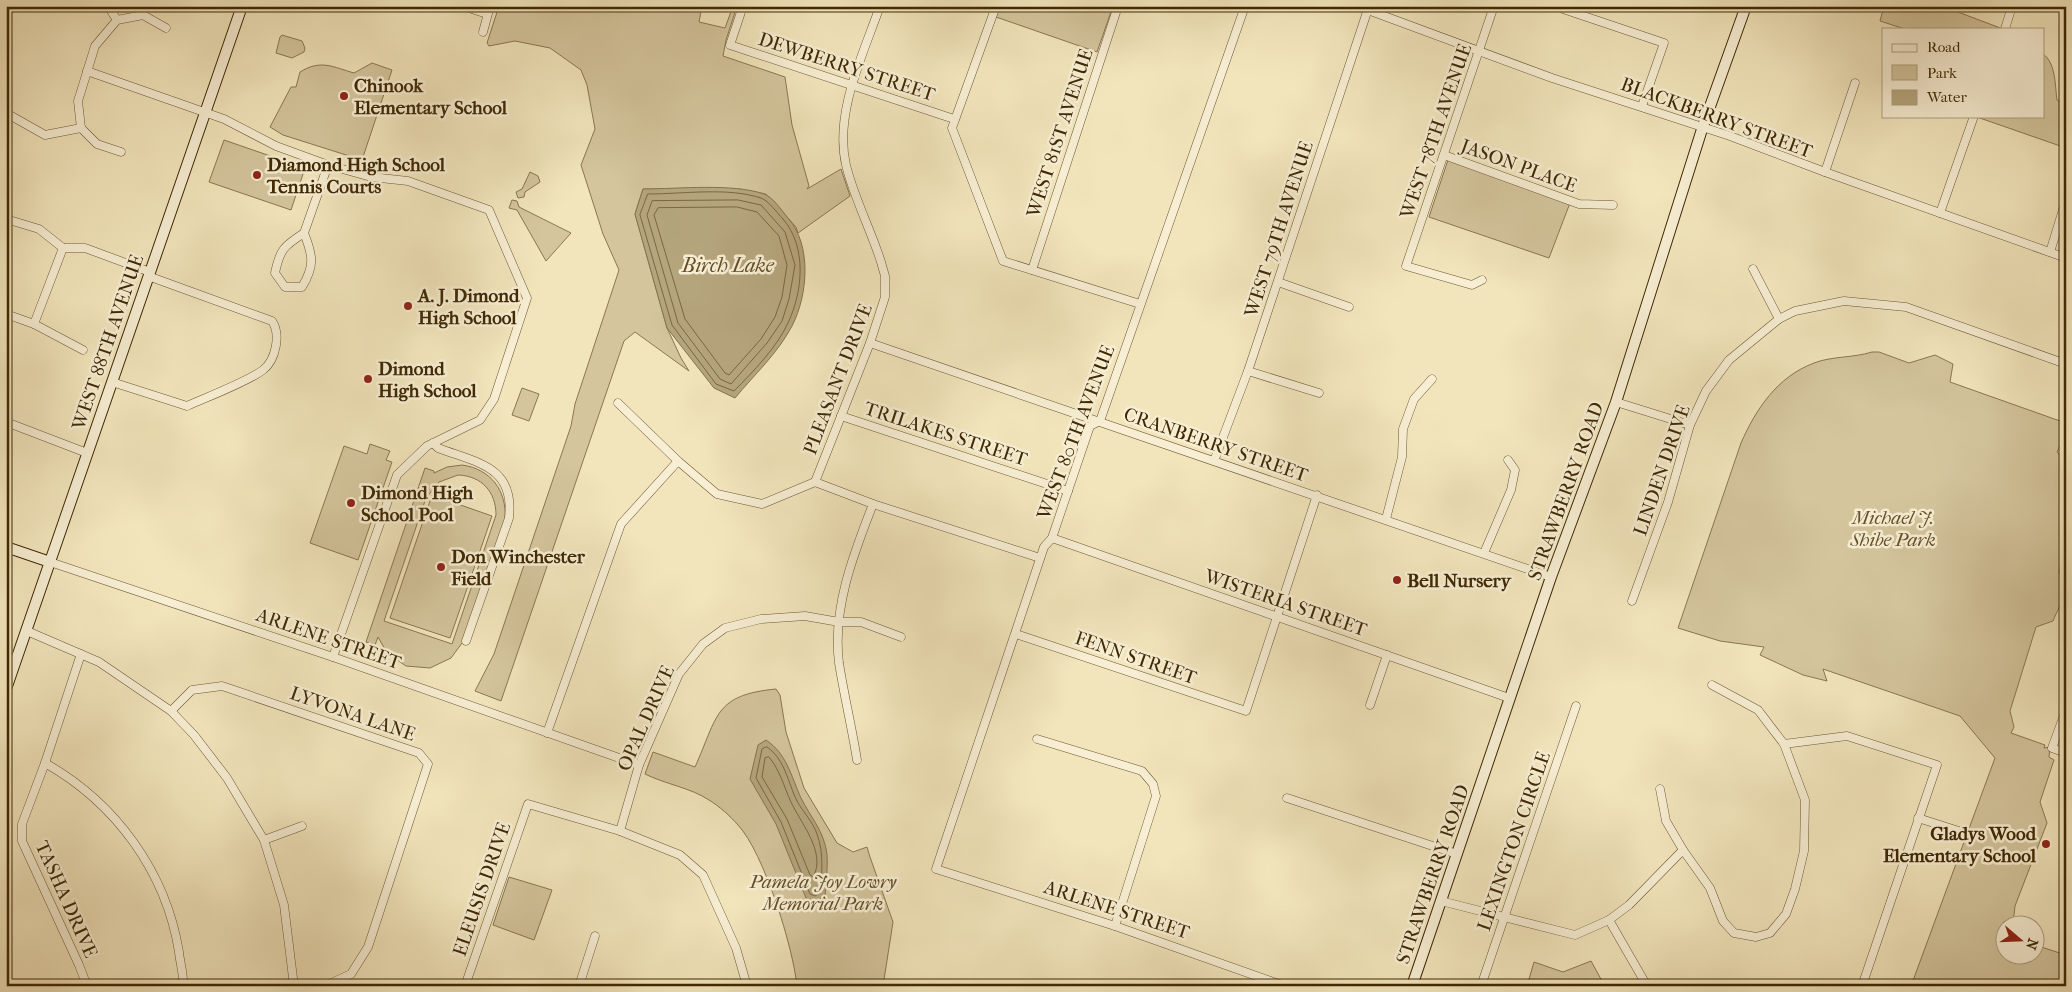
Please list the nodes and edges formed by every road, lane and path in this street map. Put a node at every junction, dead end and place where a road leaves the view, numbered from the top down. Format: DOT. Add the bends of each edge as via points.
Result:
graph roads {
  1 [pos="108,6"];
  2 [pos="242,6"];
  3 [pos="463,6"];
  4 [pos="743,6"];
  5 [pos="880,6"];
  6 [pos="996,6"];
  7 [pos="1118,6"];
  8 [pos="1245,6"];
  9 [pos="1357,6"];
  10 [pos="1494,6"];
  11 [pos="1746,6"];
  12 [pos="2012,6"];
  13 [pos="1368,8"];
  14 [pos="1563,9"];
  15 [pos="488,10"];
  16 [pos="117,20"];
  17 [pos="166,28"];
  18 [pos="2005,28"];
  19 [pos="483,32"];
  20 [pos="1479,50"];
  21 [pos="87,71"];
  22 [pos="1855,82"];
  23 [pos="853,85"];
  24 [pos="1642,106"];
  25 [pos="6,113"];
  26 [pos="205,113"];
  27 [pos="1973,118"];
  28 [pos="954,119"];
  29 [pos="1703,126"];
  30 [pos="81,128"];
  31 [pos="121,152"];
  32 [pos="1444,155"];
  33 [pos="328,165"];
  34 [pos="1825,172"];
  35 [pos="2066,200"];
  36 [pos="1613,205"];
  37 [pos="1940,213"];
  38 [pos="6,219"];
  39 [pos="304,233"];
  40 [pos="63,248"];
  41 [pos="2050,252"];
  42 [pos="2066,258"];
  43 [pos="1753,269"];
  44 [pos="1032,270"];
  45 [pos="149,274"];
  46 [pos="1482,280"];
  47 [pos="1278,282"];
  48 [pos="1140,304"];
  49 [pos="1349,307"];
  50 [pos="6,314"];
  51 [pos="1779,319"];
  52 [pos="34,324"];
  53 [pos="870,343"];
  54 [pos="83,350"];
  55 [pos="2066,364"];
  56 [pos="1248,371"];
  57 [pos="1432,378"];
  58 [pos="112,382"];
  59 [pos="1319,393"];
  60 [pos="1616,402"];
  61 [pos="618,403"];
  62 [pos="841,416"];
  63 [pos="1100,421"];
  64 [pos="6,422"];
  65 [pos="1690,425"];
  66 [pos="433,443"];
  67 [pos="87,453"];
  68 [pos="1508,460"];
  69 [pos="678,461"];
  70 [pos="1214,461"];
  71 [pos="816,482"];
  72 [pos="1068,491"];
  73 [pos="1317,495"];
  74 [pos="873,504"];
  75 [pos="1386,519"];
  76 [pos="1052,538"];
  77 [pos="6,547"];
  78 [pos="1484,553"];
  79 [pos="1040,558"];
  80 [pos="50,562"];
  81 [pos="1551,577"];
  82 [pos="1632,601"];
  83 [pos="1276,615"];
  84 [pos="839,622"];
  85 [pos="27,631"];
  86 [pos="1016,634"];
  87 [pos="901,637"];
  88 [pos="466,641"];
  89 [pos="81,654"];
  90 [pos="1387,655"];
  91 [pos="333,657"];
  92 [pos="9,676"];
  93 [pos="1712,685"];
  94 [pos="6,689"];
  95 [pos="1509,698"];
  96 [pos="1370,705"];
  97 [pos="1576,706"];
  98 [pos="2066,710"];
  99 [pos="171,711"];
  100 [pos="547,733"];
  101 [pos="1037,738"];
  102 [pos="1784,744"];
  103 [pos="2066,753"];
  104 [pos="857,760"];
  105 [pos="45,763"];
  106 [pos="639,765"];
  107 [pos="1660,789"];
  108 [pos="1287,798"];
  109 [pos="1918,818"];
  110 [pos="302,826"];
  111 [pos="620,831"];
  112 [pos="1964,833"];
  113 [pos="264,840"];
  114 [pos="1683,850"];
  115 [pos="1456,854"];
  116 [pos="936,869"];
  117 [pos="1441,901"];
  118 [pos="1505,916"];
  119 [pos="1609,920"];
  120 [pos="1115,926"];
  121 [pos="595,936"];
  122 [pos="87,986"];
  123 [pos="183,986"];
  124 [pos="294,986"];
  125 [pos="310,986"];
  126 [pos="325,986"];
  127 [pos="465,986"];
  128 [pos="579,986"];
  129 [pos="747,986"];
  130 [pos="1285,986"];
  131 [pos="1412,986"];
  132 [pos="1481,986"];
  133 [pos="1648,986"];
  134 [pos="1862,986"];
  1 -- 16 [label="street"];
  2 -- 26 [label="street, WEST 88TH AVENUE"];
  3 -- 15 [label="street"];
  4 -- 23 [label="street, DEWBERRY STREET" via="730,45"];
  5 -- 23 [label="street, PLEASANT DRIVE"];
  6 -- 28 [label="street"];
  7 -- 44 [label="street, WEST 81ST AVENUE"];
  8 -- 48 [label="street, WEST 80TH AVENUE"];
  9 -- 13 [label="street, BLACKBERRY STREET"];
  10 -- 20 [label="street, WEST 78TH AVENUE"];
  11 -- 29 [label="street, STRAWBERRY ROAD"];
  12 -- 18 [label="street"];
  13 -- 20 [label="street, BLACKBERRY STREET"];
  13 -- 47 [label="street, WEST 79TH AVENUE"];
  14 -- 24 [label="street" via="1664,43"];
  15 -- 19 [label="street"];
  16 -- 17 [label="street" via="143,15"];
  16 -- 21 [label="street" via="95,46"];
  20 -- 24 [label="street, BLACKBERRY STREET" via="1552,78"];
  20 -- 32 [label="street, WEST 78TH AVENUE"];
  21 -- 26 [label="street"];
  21 -- 30 [label="street" via="78,101"];
  22 -- 34 [label="street"];
  23 -- 28 [label="street, DEWBERRY STREET"];
  23 -- 53 [label="street, PLEASANT DRIVE" via="843,147 885,276 885,297"];
  24 -- 29 [label="street, BLACKBERRY STREET"];
  25 -- 30 [label="street" via="45,135"];
  26 -- 33 [label="street" via="224,119 276,146"];
  26 -- 45 [label="street, WEST 88TH AVENUE"];
  27 -- 37 [label="street"];
  28 -- 44 [label="street" via="952,128 958,148 1003,261"];
  29 -- 34 [label="street, BLACKBERRY STREET"];
  29 -- 60 [label="street, STRAWBERRY ROAD"];
  30 -- 31 [label="street" via="97,144"];
  32 -- 36 [label="street, JASON PLACE" via="1579,204"];
  32 -- 46 [label="street, WEST 78TH AVENUE" via="1406,266 1472,285"];
  33 -- 39 [label="street"];
  33 -- 66 [label="street" via="408,181 489,210 528,298 494,399 480,420"];
  34 -- 37 [label="street, BLACKBERRY STREET"];
  35 -- 41 [label="street"];
  37 -- 41 [label="street, BLACKBERRY STREET"];
  38 -- 40 [label="street" via="39,229"];
  39 -- 39 [label="street" via="312,253 311,272 302,287 285,287 275,273 279,255 286,244"];
  40 -- 45 [label="street" via="85,248"];
  40 -- 52 [label="street"];
  41 -- 42 [label="street, BLACKBERRY STREET"];
  43 -- 51 [label="street"];
  44 -- 48 [label="street"];
  45 -- 58 [label="street, WEST 88TH AVENUE"];
  45 -- 58 [label="street" via="272,321 277,328 277,341 270,360 261,371 186,406"];
  47 -- 49 [label="street"];
  47 -- 56 [label="street, WEST 79TH AVENUE"];
  48 -- 63 [label="street, WEST 80TH AVENUE"];
  50 -- 52 [label="street"];
  51 -- 55 [label="street, LINDEN DRIVE" via="1795,311 1844,301 1906,307"];
  51 -- 65 [label="street, LINDEN DRIVE" via="1728,360 1706,391"];
  52 -- 54 [label="street"];
  53 -- 62 [label="street, PLEASANT DRIVE"];
  53 -- 63 [label="street, CRANBERRY STREET"];
  56 -- 59 [label="street"];
  56 -- 70 [label="street, WEST 79TH AVENUE"];
  57 -- 75 [label="street" via="1414,399 1403,429 1402,457"];
  58 -- 67 [label="street, WEST 88TH AVENUE"];
  60 -- 65 [label="street"];
  60 -- 81 [label="street, STRAWBERRY ROAD"];
  61 -- 69 [label="street"];
  62 -- 71 [label="street, PLEASANT DRIVE"];
  62 -- 72 [label="street, TRILAKES STREET"];
  63 -- 70 [label="street, CRANBERRY STREET"];
  63 -- 72 [label="street, WEST 80TH AVENUE" via="1090,426"];
  64 -- 67 [label="street"];
  65 -- 82 [label="street, LINDEN DRIVE" via="1668,502"];
  66 -- 88 [label="street" via="438,448 495,470 505,482 511,500 509,518"];
  66 -- 91 [label="street" via="397,475"];
  67 -- 80 [label="street, WEST 88TH AVENUE"];
  68 -- 78 [label="street" via="1515,470 1511,490"];
  69 -- 71 [label="street" via="718,494 762,504"];
  69 -- 100 [label="street" via="621,524"];
  70 -- 73 [label="street, CRANBERRY STREET"];
  71 -- 74 [label="street"];
  72 -- 76 [label="street, WEST 80TH AVENUE"];
  73 -- 75 [label="street, CRANBERRY STREET"];
  73 -- 83 [label="street"];
  74 -- 79 [label="street"];
  74 -- 84 [label="street" via="851,564"];
  75 -- 78 [label="street, CRANBERRY STREET"];
  76 -- 79 [label="street, WEST 80TH AVENUE"];
  76 -- 83 [label="street, WISTERIA STREET"];
  77 -- 80 [label="street, ARLENE STREET"];
  78 -- 81 [label="street, CRANBERRY STREET"];
  79 -- 86 [label="street, WEST 80TH AVENUE"];
  80 -- 85 [label="street, WEST 88TH AVENUE"];
  80 -- 91 [label="street, ARLENE STREET"];
  81 -- 95 [label="street, STRAWBERRY ROAD"];
  83 -- 86 [label="street, FENN STREET" via="1246,711"];
  83 -- 90 [label="street, WISTERIA STREET"];
  84 -- 87 [label="street, OPAL DRIVE" via="861,622"];
  84 -- 104 [label="street" via="839,662"];
  84 -- 106 [label="street, OPAL DRIVE" via="805,616 761,619 726,628 703,644 679,674"];
  85 -- 89 [label="street"];
  85 -- 92 [label="street, WEST 88TH AVENUE"];
  86 -- 116 [label="street, WEST 80TH AVENUE"];
  89 -- 99 [label="street"];
  89 -- 105 [label="street, TASHA DRIVE"];
  90 -- 95 [label="street, WISTERIA STREET"];
  90 -- 96 [label="street"];
  91 -- 100 [label="street, ARLENE STREET"];
  92 -- 94 [label="street, WEST 88TH AVENUE"];
  93 -- 102 [label="street" via="1758,710"];
  95 -- 115 [label="street, STRAWBERRY ROAD"];
  97 -- 118 [label="street, LEXINGTON CIRCLE"];
  98 -- 103 [label="street" via="2052,748"];
  99 -- 113 [label="street" via="227,778"];
  99 -- 126 [label="street, LYVONA LANE" via="192,690 222,686 418,753 428,764 368,947 351,974"];
  100 -- 106 [label="street, ARLENE STREET"];
  101 -- 120 [label="street" via="1142,771 1152,784 1156,796"];
  102 -- 109 [label="street" via="1848,736 1937,765"];
  102 -- 114 [label="street" via="1805,800 1804,852 1786,914 1770,933 1756,936 1734,933 1723,921 1710,888"];
  105 -- 122 [label="street, TASHA DRIVE" via="22,824 22,841"];
  105 -- 123 [label="street" via="95,798 144,856 163,892 175,930"];
  106 -- 111 [label="street, OPAL DRIVE"];
  107 -- 114 [label="street" via="1666,821"];
  108 -- 115 [label="street"];
  109 -- 112 [label="street"];
  109 -- 134 [label="street"];
  110 -- 113 [label="street"];
  111 -- 127 [label="street, ELEUSIS DRIVE" via="528,804"];
  111 -- 129 [label="street" via="680,854 703,875 736,948"];
  113 -- 124 [label="street" via="284,905"];
  114 -- 119 [label="street" via="1629,905"];
  115 -- 117 [label="street, STRAWBERRY ROAD"];
  116 -- 120 [label="street, ARLENE STREET"];
  117 -- 118 [label="street"];
  117 -- 131 [label="street, STRAWBERRY ROAD"];
  118 -- 119 [label="street" via="1575,935"];
  118 -- 132 [label="street, LEXINGTON CIRCLE"];
  119 -- 133 [label="street"];
  120 -- 130 [label="street, ARLENE STREET"];
  121 -- 128 [label="street"];
  124 -- 125 [label="street"];
}
